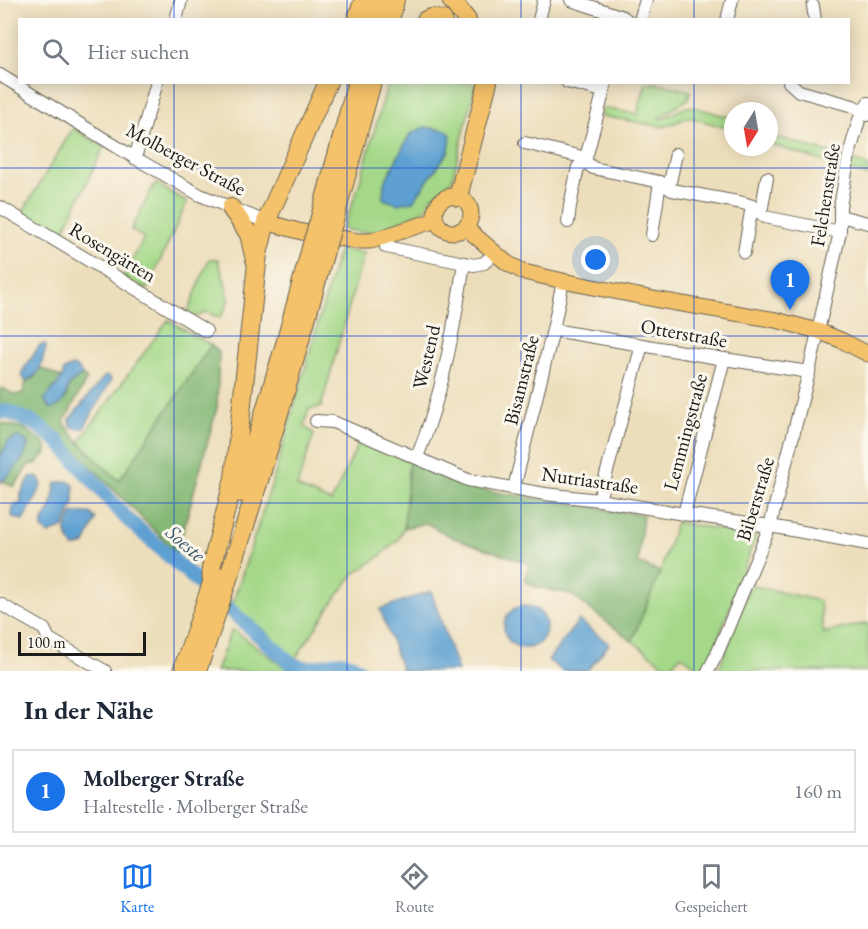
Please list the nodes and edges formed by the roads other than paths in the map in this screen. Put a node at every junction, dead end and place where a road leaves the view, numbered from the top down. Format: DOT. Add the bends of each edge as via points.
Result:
graph roads {
  1 [pos="181,0"];
  2 [pos="364,0"];
  3 [pos="381,0"];
  4 [pos="395,0"];
  5 [pos="451,0"];
  6 [pos="544,0"];
  7 [pos="571,0"];
  8 [pos="646,0"];
  9 [pos="732,0"];
  10 [pos="813,6"];
  11 [pos="176,18"];
  12 [pos="357,18"];
  13 [pos="376,18"];
  14 [pos="390,18"];
  15 [pos="464,18"];
  16 [pos="540,18"];
  17 [pos="621,18"];
  18 [pos="641,18"];
  19 [pos="728,18"];
  20 [pos="815,18"];
  21 [pos="0,75"];
  22 [pos="156,84"];
  23 [pos="327,84"];
  24 [pos="357,84"];
  25 [pos="372,84"];
  26 [pos="378,84"];
  27 [pos="486,84"];
  28 [pos="582,84"];
  29 [pos="792,84"];
  30 [pos="605,87"];
  31 [pos="866,110"];
  32 [pos="363,118"];
  33 [pos="525,143"];
  34 [pos="676,154"];
  35 [pos="135,158"];
  36 [pos="586,160"];
  37 [pos="766,178"];
  38 [pos="664,185"];
  39 [pos="458,197"];
  40 [pos="0,207"];
  41 [pos="231,208"];
  42 [pos="755,209"];
  43 [pos="840,216"];
  44 [pos="436,220"];
  45 [pos="266,222"];
  46 [pos="326,222"];
  47 [pos="568,222"];
  48 [pos="868,223"];
  49 [pos="465,226"];
  50 [pos="840,232"];
  51 [pos="652,235"];
  52 [pos="387,247"];
  53 [pos="744,252"];
  54 [pos="495,253"];
  55 [pos="464,263"];
  56 [pos="255,265"];
  57 [pos="563,281"];
  58 [pos="553,330"];
  59 [pos="206,331"];
  60 [pos="818,331"];
  61 [pos="642,345"];
  62 [pos="868,354"];
  63 [pos="724,359"];
  64 [pos="809,372"];
  65 [pos="316,421"];
  66 [pos="417,457"];
  67 [pos="514,488"];
  68 [pos="599,500"];
  69 [pos="684,514"];
  70 [pos="770,526"];
  71 [pos="868,544"];
  72 [pos="218,586"];
  73 [pos="0,604"];
  74 [pos="210,612"];
  75 [pos="92,667"];
  76 [pos="105,671"];
  77 [pos="182,671"];
  78 [pos="197,671"];
  79 [pos="708,671"];
  1 -- 11 [label="street"];
  2 -- 12 [label="highway"];
  3 -- 13 [label="highway"];
  4 -- 14 [label="highway"];
  5 -- 15 [label="highway"];
  6 -- 16 [label="street"];
  7 -- 17 [label="street"];
  8 -- 18 [label="street"];
  9 -- 19 [label="street"];
  10 -- 20 [label="street"];
  21 -- 35 [label="street, Molberger Straße"];
  22 -- 35 [label="street"];
  23 -- 45 [label="highway"];
  24 -- 46 [label="highway"];
  25 -- 32 [label="highway"];
  26 -- 32 [label="highway"];
  27 -- 39 [label="highway"];
  28 -- 30 [label="street"];
  29 -- 31 [label="street" via="799,91"];
  30 -- 36 [label="street"];
  31 -- 43 [label="street, Felchenstraße" via="858,120 846,168"];
  32 -- 46 [label="highway"];
  33 -- 36 [label="street"];
  34 -- 38 [label="street" via="670,182"];
  35 -- 41 [label="street, Molberger Straße"];
  36 -- 38 [label="street" via="593,168"];
  36 -- 47 [label="street" via="578,167"];
  37 -- 42 [label="street" via="762,207"];
  38 -- 42 [label="street"];
  38 -- 51 [label="street"];
  39 -- 44 [label="main road" via="450,196 440,202"];
  39 -- 49 [label="main road" via="466,202 471,213"];
  40 -- 59 [label="street, Rosengärten"];
  41 -- 45 [label="street, Molberger Straße"];
  41 -- 56 [label="highway" via="249,234"];
  42 -- 50 [label="street" via="765,217"];
  42 -- 53 [label="street"];
  43 -- 48 [label="street"];
  43 -- 50 [label="street, Felchenstraße"];
  44 -- 45 [label="main road, Molberger Straße" via="371,241 302,232"];
  44 -- 49 [label="main road" via="447,231"];
  45 -- 56 [label="highway"];
  46 -- 72 [label="highway, bridge" via="265,464"];
  49 -- 54 [label="main road"];
  50 -- 60 [label="street, Felchenstraße"];
  52 -- 55 [label="street"];
  54 -- 55 [label="street" via="484,263"];
  54 -- 57 [label="main road" via="524,272"];
  55 -- 66 [label="street, Westend" via="432,420"];
  56 -- 72 [label="highway" via="234,478 210,568"];
  57 -- 58 [label="street, Bisamstraße"];
  57 -- 60 [label="main road"];
  58 -- 61 [label="street, Otterstraße"];
  58 -- 67 [label="street, Bisamstraße"];
  60 -- 62 [label="main road"];
  60 -- 64 [label="street, Biberstraße"];
  61 -- 63 [label="street, Otterstraße"];
  61 -- 68 [label="street"];
  63 -- 64 [label="street, Otterstraße"];
  63 -- 69 [label="street, Lemmingstraße"];
  64 -- 70 [label="street, Biberstraße"];
  65 -- 66 [label="street, Nutriastraße" via="333,422"];
  66 -- 67 [label="street, Nutriastraße" via="468,480"];
  67 -- 68 [label="street, Nutriastraße"];
  68 -- 69 [label="street, Nutriastraße"];
  69 -- 70 [label="street, Nutriastraße"];
  70 -- 71 [label="street, Nutriastraße"];
  70 -- 79 [label="street, Biberstraße"];
  72 -- 74 [label="highway"];
  73 -- 75 [label="street" via="44,629 49,639"];
  74 -- 77 [label="highway"];
  74 -- 78 [label="highway"];
  75 -- 76 [label="street"];
}
